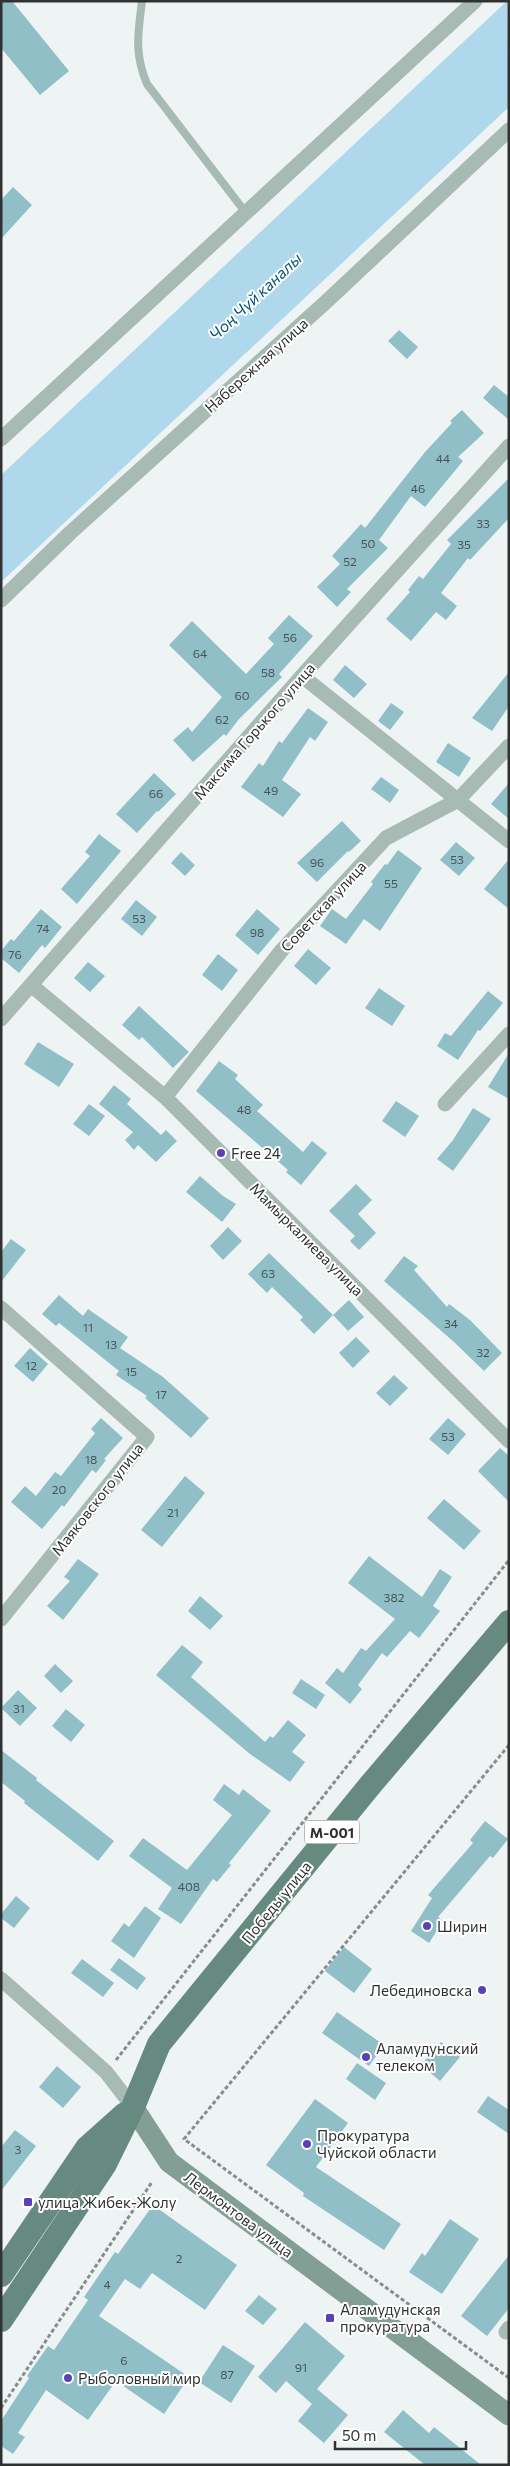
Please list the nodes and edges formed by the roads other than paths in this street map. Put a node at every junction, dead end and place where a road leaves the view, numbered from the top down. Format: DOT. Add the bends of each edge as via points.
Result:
graph roads {
  1 [pos="142,1"];
  2 [pos="475,1"];
  3 [pos="509,130"];
  4 [pos="246,213"];
  5 [pos="1,439"];
  6 [pos="509,446"];
  7 [pos="1,600"];
  8 [pos="302,676"];
  9 [pos="509,746"];
  10 [pos="458,800"];
  11 [pos="509,841"];
  12 [pos="31,985"];
  13 [pos="1,1019"];
  14 [pos="509,1034"];
  15 [pos="165,1097"];
  16 [pos="445,1104"];
  17 [pos="1,1308"];
  18 [pos="509,1441"];
  19 [pos="1,1619"];
  20 [pos="509,1622"];
  21 [pos="1,1979"];
  22 [pos="133,2107"];
  23 [pos="1,2275"];
  24 [pos="1,2320"];
  25 [pos="509,2415"];
  1 -- 4 [label="lane" via="137,39 139,65 147,84"];
  2 -- 4 [label="street"];
  3 -- 7 [label="street, Набережная улица"];
  4 -- 5 [label="street"];
  6 -- 8 [label="street, Максима Горького улица"];
  8 -- 10 [label="street"];
  8 -- 12 [label="street, Максима Горького улица"];
  9 -- 10 [label="street, Советская улица"];
  10 -- 11 [label="street"];
  10 -- 15 [label="street, Советская улица" via="386,838 282,950"];
  12 -- 13 [label="street, Максима Горького улица"];
  12 -- 15 [label="street, Мамыркалиева улица"];
  14 -- 16 [label="street"];
  15 -- 18 [label="street, Мамыркалиева улица"];
  17 -- 19 [label="street, Маяковского улица" via="146,1437"];
  20 -- 22 [label="main road, Победы улица / М-001" via="372,1783 159,2044"];
  21 -- 22 [label="street, Лермонтова улица" via="106,2072"];
  22 -- 23 [label="main road, М-001" via="87,2148"];
  22 -- 24 [label="main road, М-001" via="105,2164"];
  22 -- 25 [label="main road, Лермонтова улица" via="170,2162"];
}
